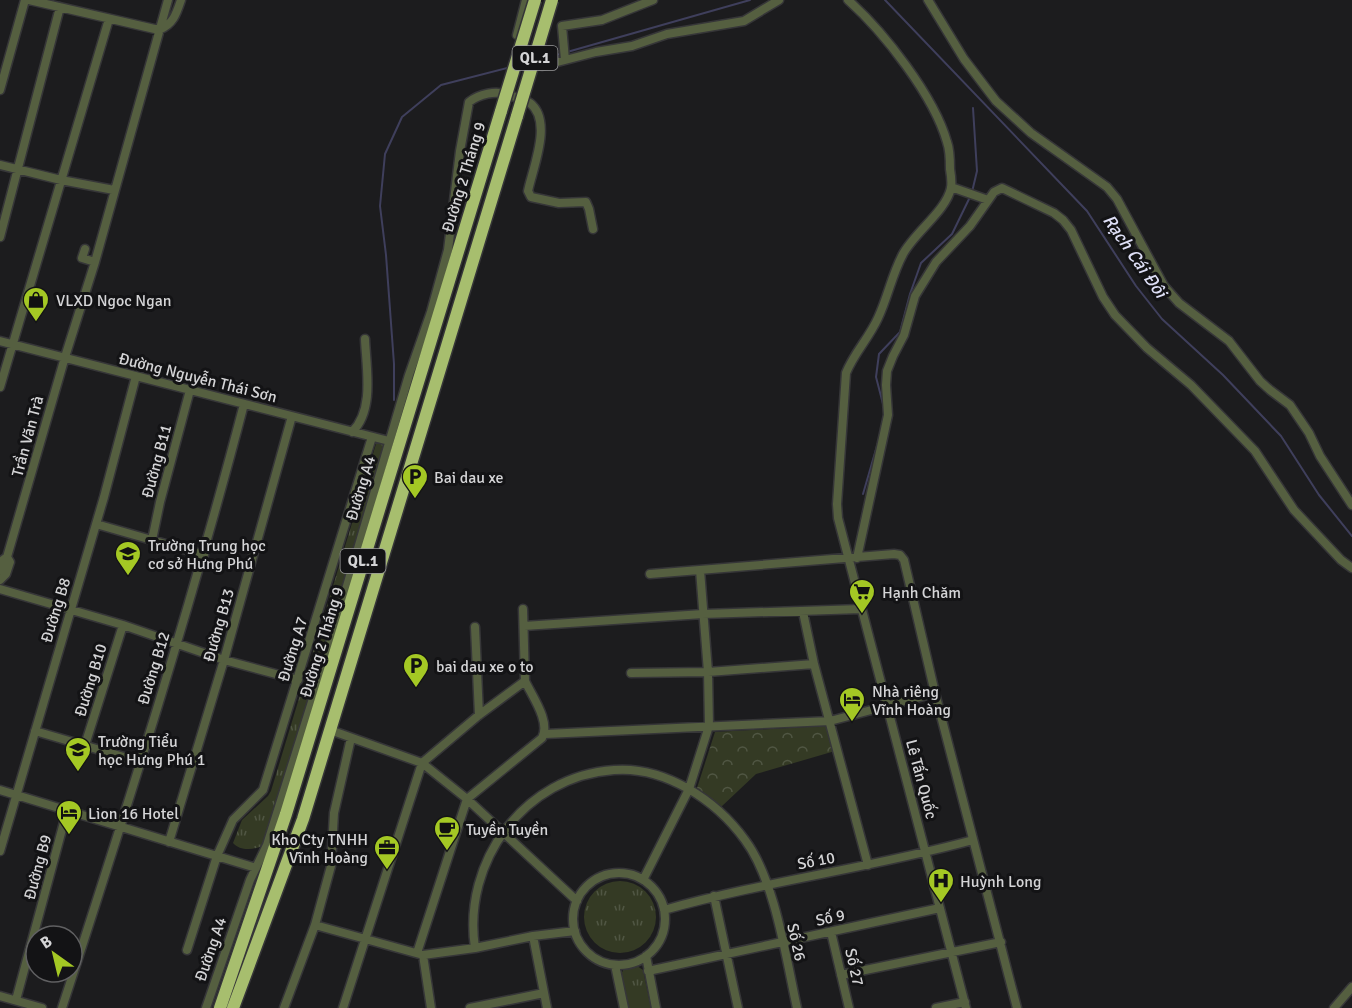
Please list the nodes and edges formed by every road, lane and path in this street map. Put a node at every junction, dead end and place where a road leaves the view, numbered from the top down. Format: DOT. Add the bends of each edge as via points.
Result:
graph roads {
  1 [pos="25,0"];
  2 [pos="168,0"];
  3 [pos="181,0"];
  4 [pos="526,0"];
  5 [pos="535,0"];
  6 [pos="552,0"];
  7 [pos="653,0"];
  8 [pos="779,0"];
  9 [pos="848,0"];
  10 [pos="928,0"];
  11 [pos="36,1"];
  12 [pos="60,7"];
  13 [pos="109,19"];
  14 [pos="159,30"];
  15 [pos="517,35"];
  16 [pos="565,58"];
  17 [pos="542,66"];
  18 [pos="0,90"];
  19 [pos="0,165"];
  20 [pos="19,169"];
  21 [pos="62,180"];
  22 [pos="951,187"];
  23 [pos="114,190"];
  24 [pos="988,200"];
  25 [pos="593,230"];
  26 [pos="0,237"];
  27 [pos="85,249"];
  28 [pos="95,262"];
  29 [pos="365,339"];
  30 [pos="0,341"];
  31 [pos="12,345"];
  32 [pos="65,357"];
  33 [pos="136,376"];
  34 [pos="0,387"];
  35 [pos="190,390"];
  36 [pos="244,404"];
  37 [pos="292,416"];
  38 [pos="352,432"];
  39 [pos="372,437"];
  40 [pos="389,441"];
  41 [pos="1352,505"];
  42 [pos="96,524"];
  43 [pos="152,540"];
  44 [pos="204,555"];
  45 [pos="8,557"];
  46 [pos="853,558"];
  47 [pos="1352,568"];
  48 [pos="0,570"];
  49 [pos="700,570"];
  50 [pos="650,574"];
  51 [pos="0,580"];
  52 [pos="0,588"];
  53 [pos="523,609"];
  54 [pos="861,609"];
  55 [pos="71,610"];
  56 [pos="803,612"];
  57 [pos="703,614"];
  58 [pos="123,625"];
  59 [pos="524,626"];
  60 [pos="475,627"];
  61 [pos="176,643"];
  62 [pos="224,660"];
  63 [pos="814,664"];
  64 [pos="708,672"];
  65 [pos="631,673"];
  66 [pos="298,680"];
  67 [pos="525,681"];
  68 [pos="936,693"];
  69 [pos="888,706"];
  70 [pos="479,715"];
  71 [pos="830,721"];
  72 [pos="709,726"];
  73 [pos="330,730"];
  74 [pos="35,731"];
  75 [pos="544,734"];
  76 [pos="351,738"];
  77 [pos="86,745"];
  78 [pos="141,762"];
  79 [pos="422,763"];
  80 [pos="689,789"];
  81 [pos="0,790"];
  82 [pos="16,795"];
  83 [pos="467,800"];
  84 [pos="67,811"];
  85 [pos="121,827"];
  86 [pos="502,832"];
  87 [pos="973,840"];
  88 [pos="169,842"];
  89 [pos="0,851"];
  90 [pos="926,853"];
  91 [pos="217,856"];
  92 [pos="868,865"];
  93 [pos="256,868"];
  94 [pos="643,880"];
  95 [pos="768,884"];
  96 [pos="714,896"];
  97 [pos="577,901"];
  98 [pos="940,908"];
  99 [pos="664,910"];
  100 [pos="315,925"];
  101 [pos="575,931"];
  102 [pos="831,932"];
  103 [pos="533,936"];
  104 [pos="365,939"];
  105 [pos="782,942"];
  106 [pos="1001,942"];
  107 [pos="475,948"];
  108 [pos="187,950"];
  109 [pos="951,953"];
  110 [pos="420,954"];
  111 [pos="727,954"];
  112 [pos="646,957"];
  113 [pos="615,965"];
  114 [pos="648,972"];
  115 [pos="841,975"];
  116 [pos="1352,987"];
  117 [pos="544,993"];
  118 [pos="0,996"];
  119 [pos="16,1000"];
  120 [pos="965,1005"];
  121 [pos="486,1006"];
  122 [pos="1339,1007"];
  123 [pos="42,1008"];
  124 [pos="62,1008"];
  125 [pos="206,1008"];
  126 [pos="220,1008"];
  127 [pos="233,1008"];
  128 [pos="284,1008"];
  129 [pos="343,1008"];
  130 [pos="431,1008"];
  131 [pos="470,1008"];
  132 [pos="547,1008"];
  133 [pos="624,1008"];
  134 [pos="656,1008"];
  135 [pos="738,1008"];
  136 [pos="797,1008"];
  137 [pos="849,1008"];
  138 [pos="936,1008"];
  139 [pos="1017,1008"];
  1 -- 18 [label="street"];
  2 -- 14 [label="street, Trần Văn Trà"];
  3 -- 14 [label="street" via="176,16"];
  4 -- 15 [label="street"];
  5 -- 126 [label="highway, Đường 2 Tháng 9 / QL.1, bridge" via="286,814"];
  6 -- 73 [label="highway, Đường 2 Tháng 9 / QL.1, bridge"];
  7 -- 16 [label="street" via="602,20 562,26"];
  8 -- 16 [label="street" via="744,21"];
  9 -- 22 [label="street" via="906,66 930,103 947,142"];
  10 -- 41 [label="street" via="964,59 996,101 1031,133 1107,187 1164,286 1179,303 1229,341 1260,381 1290,405"];
  11 -- 12 [label="street"];
  12 -- 13 [label="street"];
  12 -- 20 [label="street"];
  13 -- 14 [label="street"];
  13 -- 21 [label="street"];
  14 -- 23 [label="street, Trần Văn Trà"];
  16 -- 17 [label="street"];
  19 -- 20 [label="street"];
  20 -- 21 [label="street"];
  20 -- 26 [label="street"];
  21 -- 23 [label="street"];
  21 -- 31 [label="street"];
  22 -- 24 [label="street"];
  22 -- 46 [label="street, Lê Tấn Quốc" via="947,199 904,252 878,319 846,373 837,511"];
  23 -- 28 [label="street, Trần Văn Trà"];
  24 -- 46 [label="street" via="936,262 915,296 904,335 892,356 886,385 888,415"];
  24 -- 47 [label="street" via="997,189 1006,189 1063,220 1115,315 1255,451 1294,510"];
  25 -- 40 [label="street, Đường A4" via="586,202 531,198 528,191 542,126 538,112 526,101 499,92 473,98 467,106 448,250"];
  27 -- 28 [label="street" via="82,258"];
  28 -- 32 [label="street, Trần Văn Trà"];
  29 -- 38 [label="street" via="365,415"];
  30 -- 31 [label="street, Đường Nguyễn Thái Sơn"];
  31 -- 32 [label="street, Đường Nguyễn Thái Sơn"];
  31 -- 34 [label="street"];
  32 -- 33 [label="street, Đường Nguyễn Thái Sơn"];
  32 -- 45 [label="street, Trần Văn Trà"];
  33 -- 35 [label="street, Đường Nguyễn Thái Sơn"];
  33 -- 42 [label="street, Đường B8"];
  35 -- 36 [label="street, Đường Nguyễn Thái Sơn"];
  35 -- 43 [label="street, Đường B11"];
  36 -- 37 [label="street, Đường Nguyễn Thái Sơn"];
  36 -- 44 [label="street, Đường B12"];
  37 -- 38 [label="street, Đường Nguyễn Thái Sơn"];
  37 -- 62 [label="street, Đường B13"];
  38 -- 39 [label="street, Đường Nguyễn Thái Sơn"];
  39 -- 40 [label="street, Đường Nguyễn Thái Sơn"];
  39 -- 66 [label="street, Đường A7"];
  40 -- 93 [label="street, Đường A4" via="327,654 267,845"];
  42 -- 43 [label="street"];
  42 -- 55 [label="street, Đường B8"];
  43 -- 44 [label="street"];
  44 -- 61 [label="street, Đường B12"];
  45 -- 48 [label="street, Trần Văn Trà"];
  45 -- 51 [label="street, Trần Văn Trà" via="6,574"];
  46 -- 49 [label="street"];
  46 -- 54 [label="street, Lê Tấn Quốc"];
  46 -- 68 [label="street" via="894,554 904,560"];
  49 -- 50 [label="street"];
  49 -- 57 [label="street"];
  52 -- 55 [label="street"];
  53 -- 59 [label="street"];
  54 -- 56 [label="street"];
  54 -- 69 [label="street, Lê Tấn Quốc"];
  55 -- 58 [label="street"];
  55 -- 74 [label="street, Đường B8"];
  56 -- 57 [label="street"];
  56 -- 63 [label="street"];
  57 -- 59 [label="street"];
  57 -- 64 [label="street"];
  58 -- 61 [label="street"];
  58 -- 77 [label="street, Đường B10"];
  59 -- 67 [label="street"];
  60 -- 70 [label="street"];
  61 -- 62 [label="street"];
  61 -- 78 [label="street, Đường B12"];
  62 -- 66 [label="street"];
  62 -- 88 [label="street, Đường B13"];
  63 -- 64 [label="street"];
  63 -- 71 [label="street"];
  64 -- 65 [label="street"];
  64 -- 72 [label="street"];
  66 -- 91 [label="street, Đường A7" via="263,790 233,820"];
  67 -- 70 [label="street"];
  67 -- 75 [label="street" via="544,723"];
  68 -- 69 [label="street"];
  68 -- 87 [label="street"];
  69 -- 71 [label="street"];
  69 -- 90 [label="street, Lê Tấn Quốc"];
  70 -- 79 [label="street"];
  71 -- 72 [label="street"];
  71 -- 92 [label="street"];
  72 -- 75 [label="street"];
  72 -- 80 [label="street"];
  73 -- 76 [label="street"];
  73 -- 127 [label="highway, Đường 2 Tháng 9 / QL.1" via="303,819"];
  74 -- 77 [label="street"];
  74 -- 82 [label="street, Đường B8"];
  75 -- 83 [label="street"];
  76 -- 79 [label="street"];
  76 -- 100 [label="street" via="334,813 331,866"];
  77 -- 78 [label="street"];
  78 -- 85 [label="street, Đường B12"];
  79 -- 83 [label="street"];
  79 -- 104 [label="street"];
  80 -- 86 [label="street, Số 26" via="649,773 616,769 585,775 535,800"];
  80 -- 94 [label="street"];
  80 -- 95 [label="street, Số 26" via="735,827 757,858"];
  81 -- 82 [label="street"];
  82 -- 84 [label="street"];
  82 -- 89 [label="street, Đường B8"];
  83 -- 86 [label="street"];
  83 -- 110 [label="street"];
  84 -- 85 [label="street"];
  84 -- 119 [label="street, Đường B9"];
  85 -- 88 [label="street"];
  85 -- 124 [label="street, Đường B12"];
  86 -- 97 [label="street"];
  86 -- 107 [label="street, Số 26" via="476,890"];
  87 -- 90 [label="street, Số 10"];
  87 -- 106 [label="street"];
  88 -- 91 [label="street"];
  90 -- 92 [label="street, Số 10"];
  90 -- 98 [label="street, Lê Tấn Quốc"];
  91 -- 93 [label="street"];
  91 -- 108 [label="street, Đường A7"];
  92 -- 95 [label="street, Số 10"];
  93 -- 125 [label="street, Đường A4"];
  94 -- 97 [label="street" via="624,873 609,874 590,884"];
  94 -- 99 [label="street" via="659,896"];
  95 -- 96 [label="street, Số 10"];
  95 -- 105 [label="street, Số 26"];
  96 -- 99 [label="street, Số 10"];
  96 -- 111 [label="street"];
  97 -- 101 [label="street"];
  98 -- 102 [label="street, Số 9"];
  98 -- 109 [label="street, Lê Tấn Quốc"];
  99 -- 112 [label="street" via="662,936"];
  100 -- 104 [label="street"];
  100 -- 128 [label="street"];
  101 -- 103 [label="street"];
  101 -- 113 [label="street" via="589,954"];
  102 -- 105 [label="street, Số 9"];
  102 -- 115 [label="street, Số 27"];
  103 -- 107 [label="street"];
  103 -- 117 [label="street"];
  104 -- 110 [label="street"];
  104 -- 129 [label="street"];
  105 -- 111 [label="street, Số 9"];
  105 -- 136 [label="street, Số 26"];
  106 -- 109 [label="street"];
  106 -- 139 [label="street"];
  107 -- 110 [label="street"];
  109 -- 115 [label="street"];
  109 -- 120 [label="street, Lê Tấn Quốc"];
  110 -- 130 [label="street"];
  111 -- 114 [label="street, Số 9"];
  111 -- 135 [label="street"];
  112 -- 113 [label="street"];
  112 -- 114 [label="street"];
  113 -- 133 [label="street"];
  114 -- 134 [label="street"];
  115 -- 137 [label="street, Số 27"];
  116 -- 122 [label="street"];
  117 -- 121 [label="street"];
  117 -- 132 [label="street"];
  118 -- 119 [label="street"];
  119 -- 123 [label="street"];
  120 -- 138 [label="street"];
  121 -- 131 [label="street"];
}
